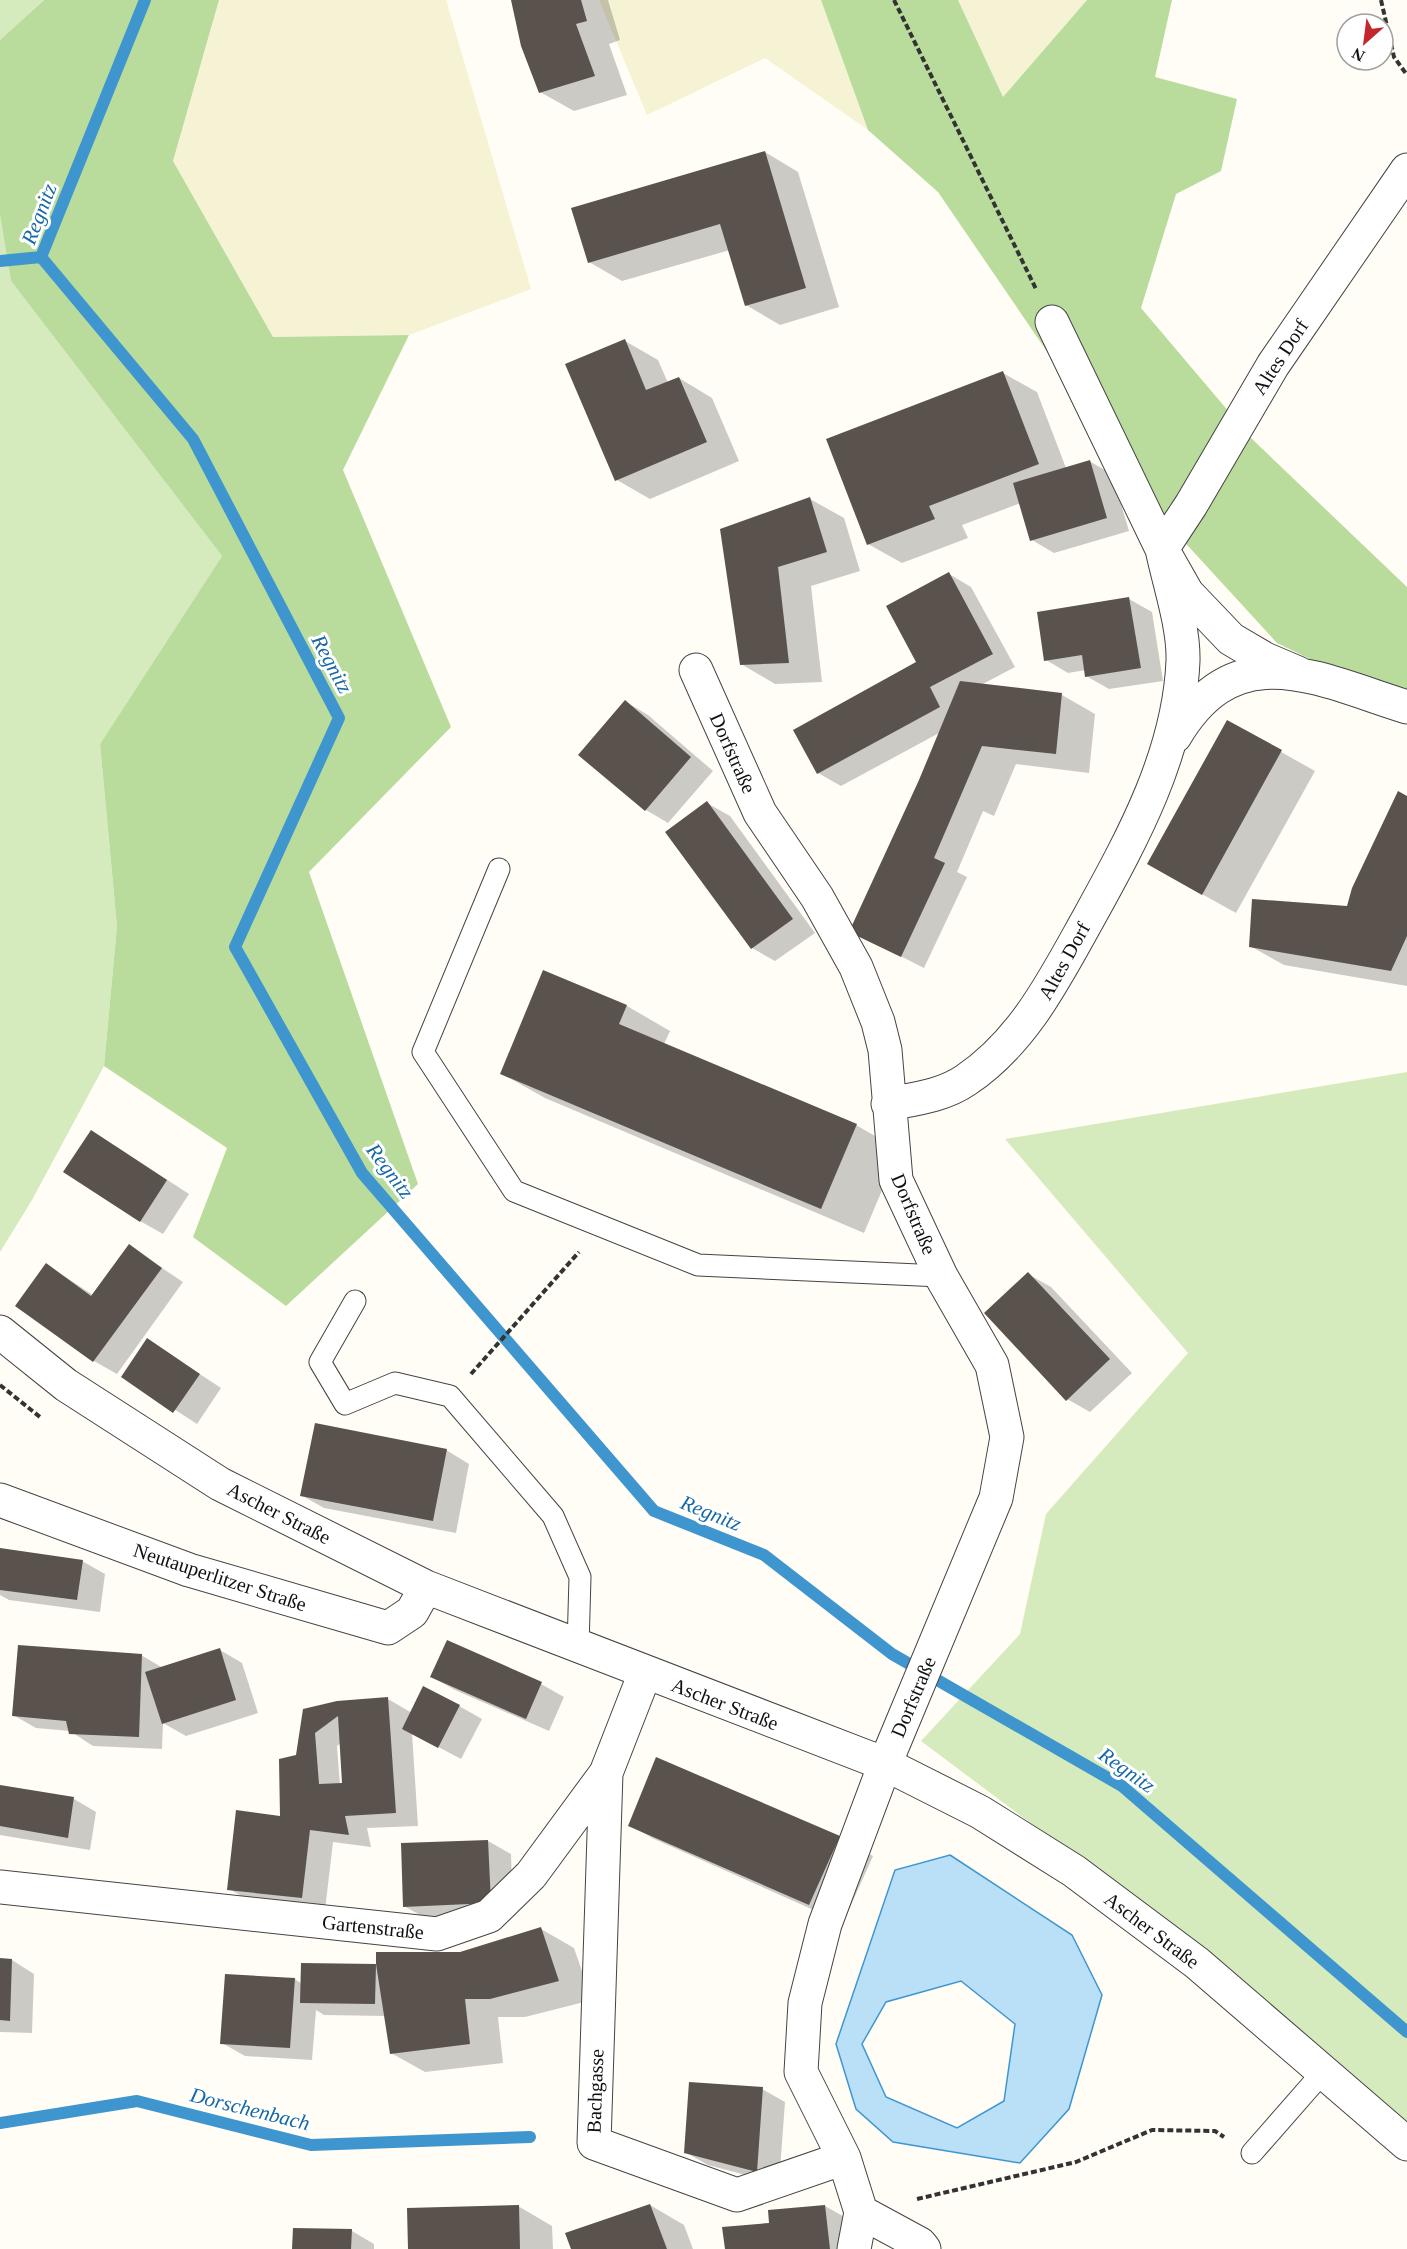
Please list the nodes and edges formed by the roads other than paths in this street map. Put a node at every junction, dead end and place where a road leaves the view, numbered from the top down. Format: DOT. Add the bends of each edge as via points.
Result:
graph roads {
  1 [pos="1407,170"];
  2 [pos="1052,322"];
  3 [pos="1162,549"];
  4 [pos="696,670"];
  5 [pos="1298,673"];
  6 [pos="1407,707"];
  7 [pos="1168,748"];
  8 [pos="500,869"];
  9 [pos="888,1104"];
  10 [pos="941,1276"];
  11 [pos="355,1301"];
  12 [pos="0,1332"];
  13 [pos="0,1500"];
  14 [pos="426,1587"];
  15 [pos="578,1647"];
  16 [pos="645,1673"];
  17 [pos="885,1764"];
  18 [pos="606,1773"];
  19 [pos="0,1887"];
  20 [pos="1323,2072"];
  21 [pos="1407,2144"];
  22 [pos="1252,2153"];
  23 [pos="844,2158"];
  24 [pos="861,2212"];
  25 [pos="854,2249"];
  26 [pos="924,2249"];
  1 -- 3 [label="street, Altes Dorf" via="1273,365"];
  2 -- 3 [label="street, Altes Dorf"];
  3 -- 5 [label="street, Altes Dorf" via="1187,593 1231,639"];
  3 -- 7 [label="street, Altes Dorf" via="1183,659"];
  4 -- 9 [label="street, Dorfstraße" via="760,813 817,897 856,967 885,1050"];
  5 -- 6 [label="street, Altes Dorf"];
  5 -- 7 [label="street, Altes Dorf" via="1272,670 1227,681 1190,711"];
  7 -- 9 [label="street, Altes Dorf" via="1136,832 1042,1003 996,1056 966,1080 946,1091"];
  8 -- 10 [label="lane" via="423,1052 514,1191 698,1265"];
  9 -- 10 [label="street, Dorfstraße" via="896,1180"];
  10 -- 17 [label="street, Dorfstraße" via="992,1365 1007,1437 996,1498"];
  11 -- 15 [label="lane" via="320,1362 345,1404 395,1383 450,1396 553,1516 580,1577"];
  12 -- 14 [label="street, Ascher Straße" via="66,1385 220,1484"];
  13 -- 14 [label="street, Neutauperlitzer Straße" via="189,1570 388,1628 412,1612"];
  14 -- 15 [label="street, Ascher Straße"];
  15 -- 16 [label="street, Ascher Straße"];
  16 -- 17 [label="street, Ascher Straße"];
  16 -- 18 [label="street, Gartenstraße"];
  17 -- 20 [label="street, Ascher Straße" via="980,1812 1074,1871 1197,1963"];
  17 -- 23 [label="street" via="825,1924 805,2003 801,2072"];
  18 -- 19 [label="street, Gartenstraße" via="531,1875 489,1916 437,1934"];
  18 -- 23 [label="street, Bachgasse" via="594,2143 737,2194"];
  20 -- 21 [label="street, Ascher Straße"];
  20 -- 22 [label="lane"];
  23 -- 24 [label="street"];
  24 -- 25 [label="street"];
  24 -- 26 [label="street"];
}
